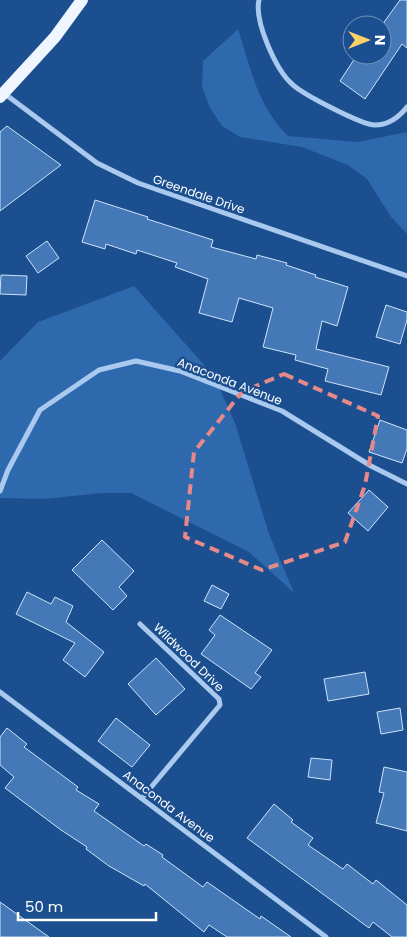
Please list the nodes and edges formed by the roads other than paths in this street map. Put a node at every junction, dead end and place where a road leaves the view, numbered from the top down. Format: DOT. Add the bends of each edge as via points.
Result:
graph roads {
  1 [pos="82,0"];
  2 [pos="259,0"];
  3 [pos="2,95"];
  4 [pos="407,107"];
  5 [pos="407,276"];
  6 [pos="407,484"];
  7 [pos="0,491"];
  8 [pos="140,624"];
  9 [pos="0,692"];
  10 [pos="142,798"];
  11 [pos="326,937"];
  1 -- 3 [label="main road" via="55,36"];
  2 -- 4 [label="street" via="268,48 291,84 334,109 374,125 393,122"];
  3 -- 5 [label="street, Greendale Drive" via="97,163 138,183"];
  6 -- 7 [label="street, Anaconda Avenue" via="371,466 282,411 180,371 136,361 99,370 40,410"];
  8 -- 10 [label="street, Wildwood Drive" via="219,698 220,705"];
  9 -- 10 [label="street, Anaconda Avenue"];
  10 -- 11 [label="street, Anaconda Avenue"];
}
